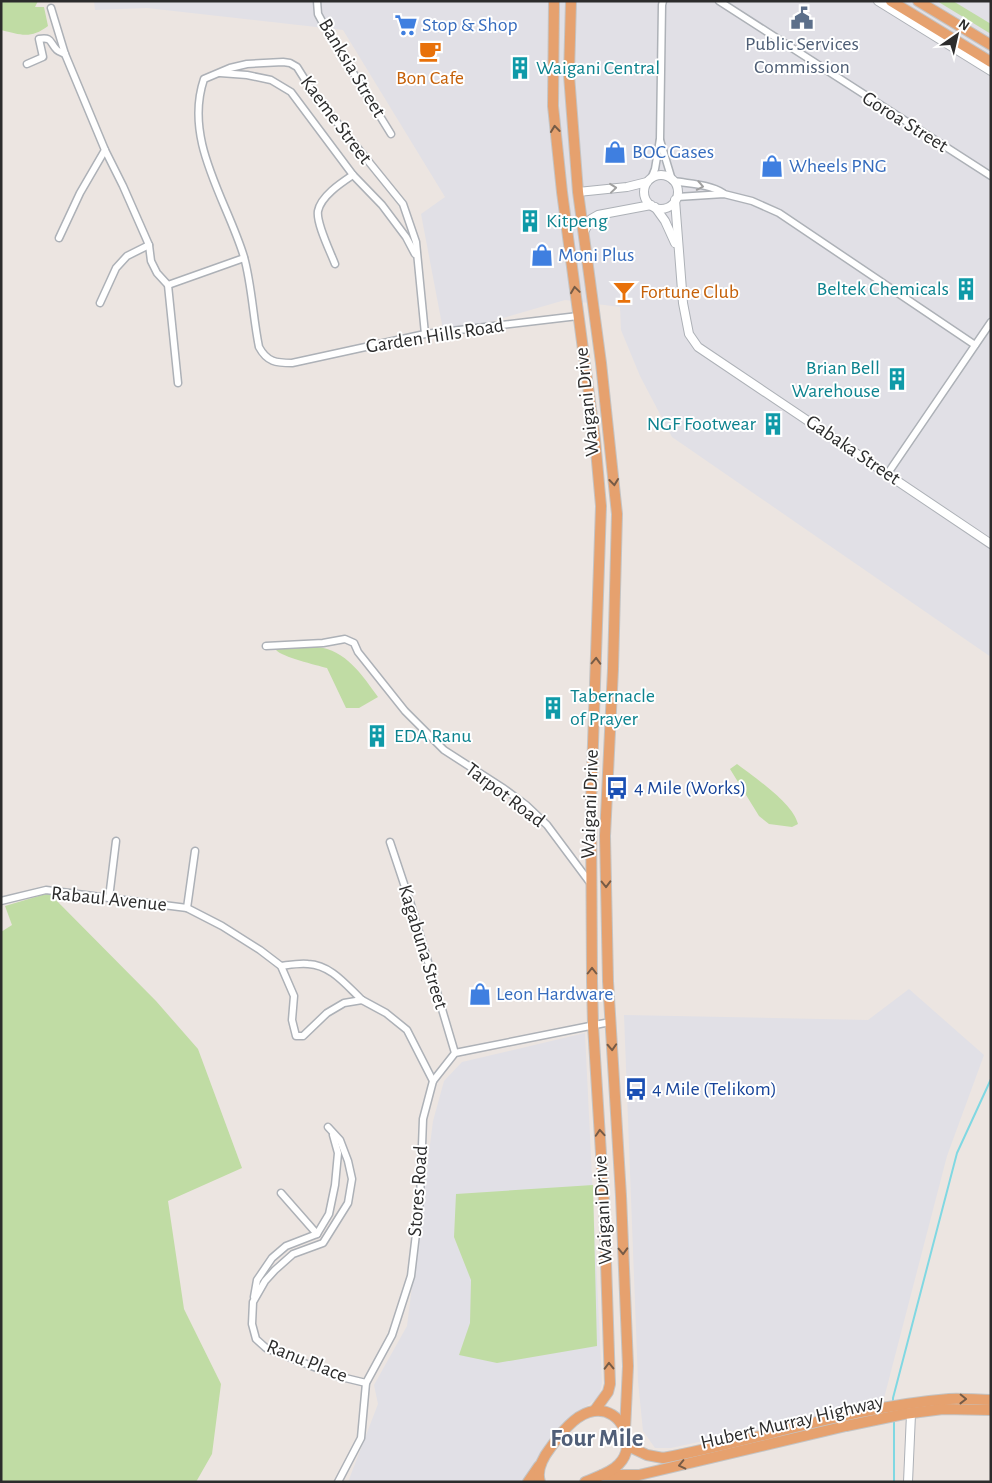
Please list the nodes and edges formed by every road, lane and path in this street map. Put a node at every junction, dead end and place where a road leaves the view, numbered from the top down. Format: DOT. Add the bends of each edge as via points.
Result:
graph roads {
  1 [pos="318,1"];
  2 [pos="554,1"];
  3 [pos="571,1"];
  4 [pos="719,1"];
  5 [pos="878,1"];
  6 [pos="891,1"];
  7 [pos="918,1"];
  8 [pos="662,2"];
  9 [pos="51,8"];
  10 [pos="991,46"];
  11 [pos="65,54"];
  12 [pos="991,62"];
  13 [pos="27,64"];
  14 [pos="991,71"];
  15 [pos="219,72"];
  16 [pos="391,134"];
  17 [pos="660,139"];
  18 [pos="105,150"];
  19 [pos="352,175"];
  20 [pos="991,176"];
  21 [pos="649,180"];
  22 [pos="673,180"];
  23 [pos="578,192"];
  24 [pos="724,194"];
  25 [pos="676,199"];
  26 [pos="653,206"];
  27 [pos="584,232"];
  28 [pos="60,238"];
  29 [pos="149,245"];
  30 [pos="678,250"];
  31 [pos="244,258"];
  32 [pos="416,258"];
  33 [pos="334,264"];
  34 [pos="571,264"];
  35 [pos="168,285"];
  36 [pos="100,303"];
  37 [pos="578,316"];
  38 [pos="991,322"];
  39 [pos="425,334"];
  40 [pos="975,345"];
  41 [pos="292,363"];
  42 [pos="601,363"];
  43 [pos="178,383"];
  44 [pos="595,439"];
  45 [pos="611,457"];
  46 [pos="888,473"];
  47 [pos="601,530"];
  48 [pos="991,544"];
  49 [pos="266,646"];
  50 [pos="609,763"];
  51 [pos="116,841"];
  52 [pos="390,842"];
  53 [pos="195,852"];
  54 [pos="592,854"];
  55 [pos="592,884"];
  56 [pos="109,898"];
  57 [pos="1,901"];
  58 [pos="187,908"];
  59 [pos="281,966"];
  60 [pos="362,1000"];
  61 [pos="610,1022"];
  62 [pos="593,1025"];
  63 [pos="455,1053"];
  64 [pos="433,1081"];
  65 [pos="281,1193"];
  66 [pos="317,1234"];
  67 [pos="253,1302"];
  68 [pos="366,1383"];
  69 [pos="991,1400"];
  70 [pos="595,1410"];
  71 [pos="991,1410"];
  72 [pos="905,1411"];
  73 [pos="882,1414"];
  74 [pos="625,1430"];
  75 [pos="628,1446"];
  76 [pos="544,1457"];
  77 [pos="602,1475"];
  78 [pos="338,1482"];
  79 [pos="528,1482"];
  80 [pos="540,1482"];
  81 [pos="585,1482"];
  82 [pos="908,1482"];
  1 -- 16 [label="street, Banksia Street" via="318,14 325,27"];
  34 -- 2 [label="highway, Waigani Drive, one-way" via="553,106"];
  3 -- 23 [label="highway, Waigani Drive" via="569,75"];
  4 -- 20 [label="street, Goroa Street"];
  5 -- 14 [label="street"];
  6 -- 12 [label="highway"];
  7 -- 10 [label="highway"];
  8 -- 17 [label="street"];
  9 -- 11 [label="street"];
  11 -- 13 [label="street" via="47,38 39,39 43,57"];
  11 -- 18 [label="street"];
  15 -- 19 [label="street" via="271,80 291,92"];
  15 -- 31 [label="street, Kaeme Street" via="204,79 202,86 202,141"];
  15 -- 32 [label="street, Kaeme Street" via="253,64 290,63 297,67 314,94 402,204 416,242"];
  17 -- 21 [label="street"];
  17 -- 22 [label="street"];
  18 -- 28 [label="street" via="80,193"];
  18 -- 29 [label="street"];
  19 -- 32 [label="street" via="402,230"];
  19 -- 33 [label="street" via="327,196 317,212"];
  21 -- 22 [label="street" via="661,175"];
  23 -- 21 [label="street, one-way" via="627,187"];
  21 -- 26 [label="street" via="645,197"];
  22 -- 24 [label="street, one-way"];
  22 -- 25 [label="street" via="678,190"];
  23 -- 27 [label="highway, Waigani Drive"];
  23 -- 34 [label="highway" via="568,197 574,256"];
  24 -- 25 [label="street"];
  24 -- 40 [label="street" via="779,213"];
  25 -- 26 [label="street" via="667,207"];
  25 -- 30 [label="street, Gabaka Street"];
  26 -- 27 [label="street" via="598,215 591,219"];
  26 -- 30 [label="street, Gabaka Street" via="667,225"];
  27 -- 42 [label="highway, Waigani Drive"];
  29 -- 35 [label="street" via="151,261"];
  29 -- 36 [label="street" via="127,256 116,268"];
  30 -- 46 [label="street, Gabaka Street" via="686,324 698,347"];
  31 -- 35 [label="street"];
  31 -- 41 [label="street, Kaeme Street" via="263,356 272,361"];
  32 -- 39 [label="street, Kaeme Street"];
  37 -- 34 [label="highway, Waigani Drive, one-way"];
  35 -- 43 [label="street"];
  37 -- 39 [label="street, Garden Hills Road"];
  37 -- 44 [label="highway, Waigani Drive"];
  38 -- 40 [label="street"];
  39 -- 41 [label="street, Garden Hills Road"];
  40 -- 46 [label="street"];
  42 -- 44 [label="highway" via="597,377 604,437"];
  42 -- 45 [label="highway, Waigani Drive"];
  44 -- 47 [label="highway, Waigani Drive"];
  45 -- 47 [label="highway" via="601,457 606,518"];
  45 -- 50 [label="highway, Waigani Drive, one-way" via="617,514"];
  46 -- 48 [label="street, Gabaka Street"];
  54 -- 47 [label="highway, Waigani Drive, one-way"];
  49 -- 55 [label="street, Tarpot Road" via="345,639 354,643 405,711 444,750 526,805 547,825"];
  50 -- 54 [label="highway" via="603,774 601,851"];
  50 -- 61 [label="highway, Waigani Drive, one-way" via="605,836"];
  51 -- 56 [label="street"];
  52 -- 63 [label="street, Kagabuna Street"];
  53 -- 58 [label="street"];
  54 -- 55 [label="highway, Waigani Drive"];
  62 -- 55 [label="highway, Waigani Drive, one-way"];
  56 -- 57 [label="street, Rabaul Avenue" via="46,890"];
  56 -- 58 [label="street, Rabaul Avenue"];
  58 -- 59 [label="street, Rabaul Avenue" via="222,926"];
  59 -- 60 [label="street" via="308,964 327,968"];
  59 -- 60 [label="street" via="294,996 292,1020 296,1036 303,1036 344,1003"];
  60 -- 64 [label="street" via="408,1030"];
  61 -- 62 [label="street"];
  61 -- 74 [label="highway, Waigani Drive, one-way" via="628,1366"];
  62 -- 63 [label="street"];
  70 -- 62 [label="highway, Waigani Drive, one-way" via="608,1392 610,1370"];
  63 -- 64 [label="street, Stores Road"];
  64 -- 68 [label="street, Stores Road" via="423,1118 420,1200 411,1276 392,1336"];
  65 -- 66 [label="street"];
  66 -- 67 [label="street, Ranu Place" via="286,1246 272,1258 256,1280"];
  66 -- 67 [label="street, Ranu Place" via="329,1214 335,1186 338,1153 330,1129 340,1140 348,1161 352,1179 348,1203 323,1243 293,1254 265,1281"];
  67 -- 68 [label="street, Ranu Place" via="252,1324 256,1339 266,1348 337,1376"];
  68 -- 78 [label="street, Stores Road" via="361,1438"];
  72 -- 69 [label="highway, Hubert Murray Highway, one-way" via="950,1399"];
  70 -- 74 [label="highway" via="611,1414"];
  70 -- 76 [label="highway" via="576,1420 556,1439"];
  71 -- 72 [label="highway, Hubert Murray Highway"];
  72 -- 73 [label="highway, Hubert Murray Highway"];
  72 -- 82 [label="street"];
  73 -- 75 [label="highway, Hubert Murray Highway" via="846,1415 663,1458"];
  73 -- 77 [label="highway, Hubert Murray Highway, one-way" via="639,1475"];
  74 -- 75 [label="highway, Waigani Drive"];
  75 -- 77 [label="highway" via="627,1454 618,1466"];
  76 -- 79 [label="highway"];
  76 -- 80 [label="highway" via="538,1477"];
  77 -- 81 [label="highway"];
}
